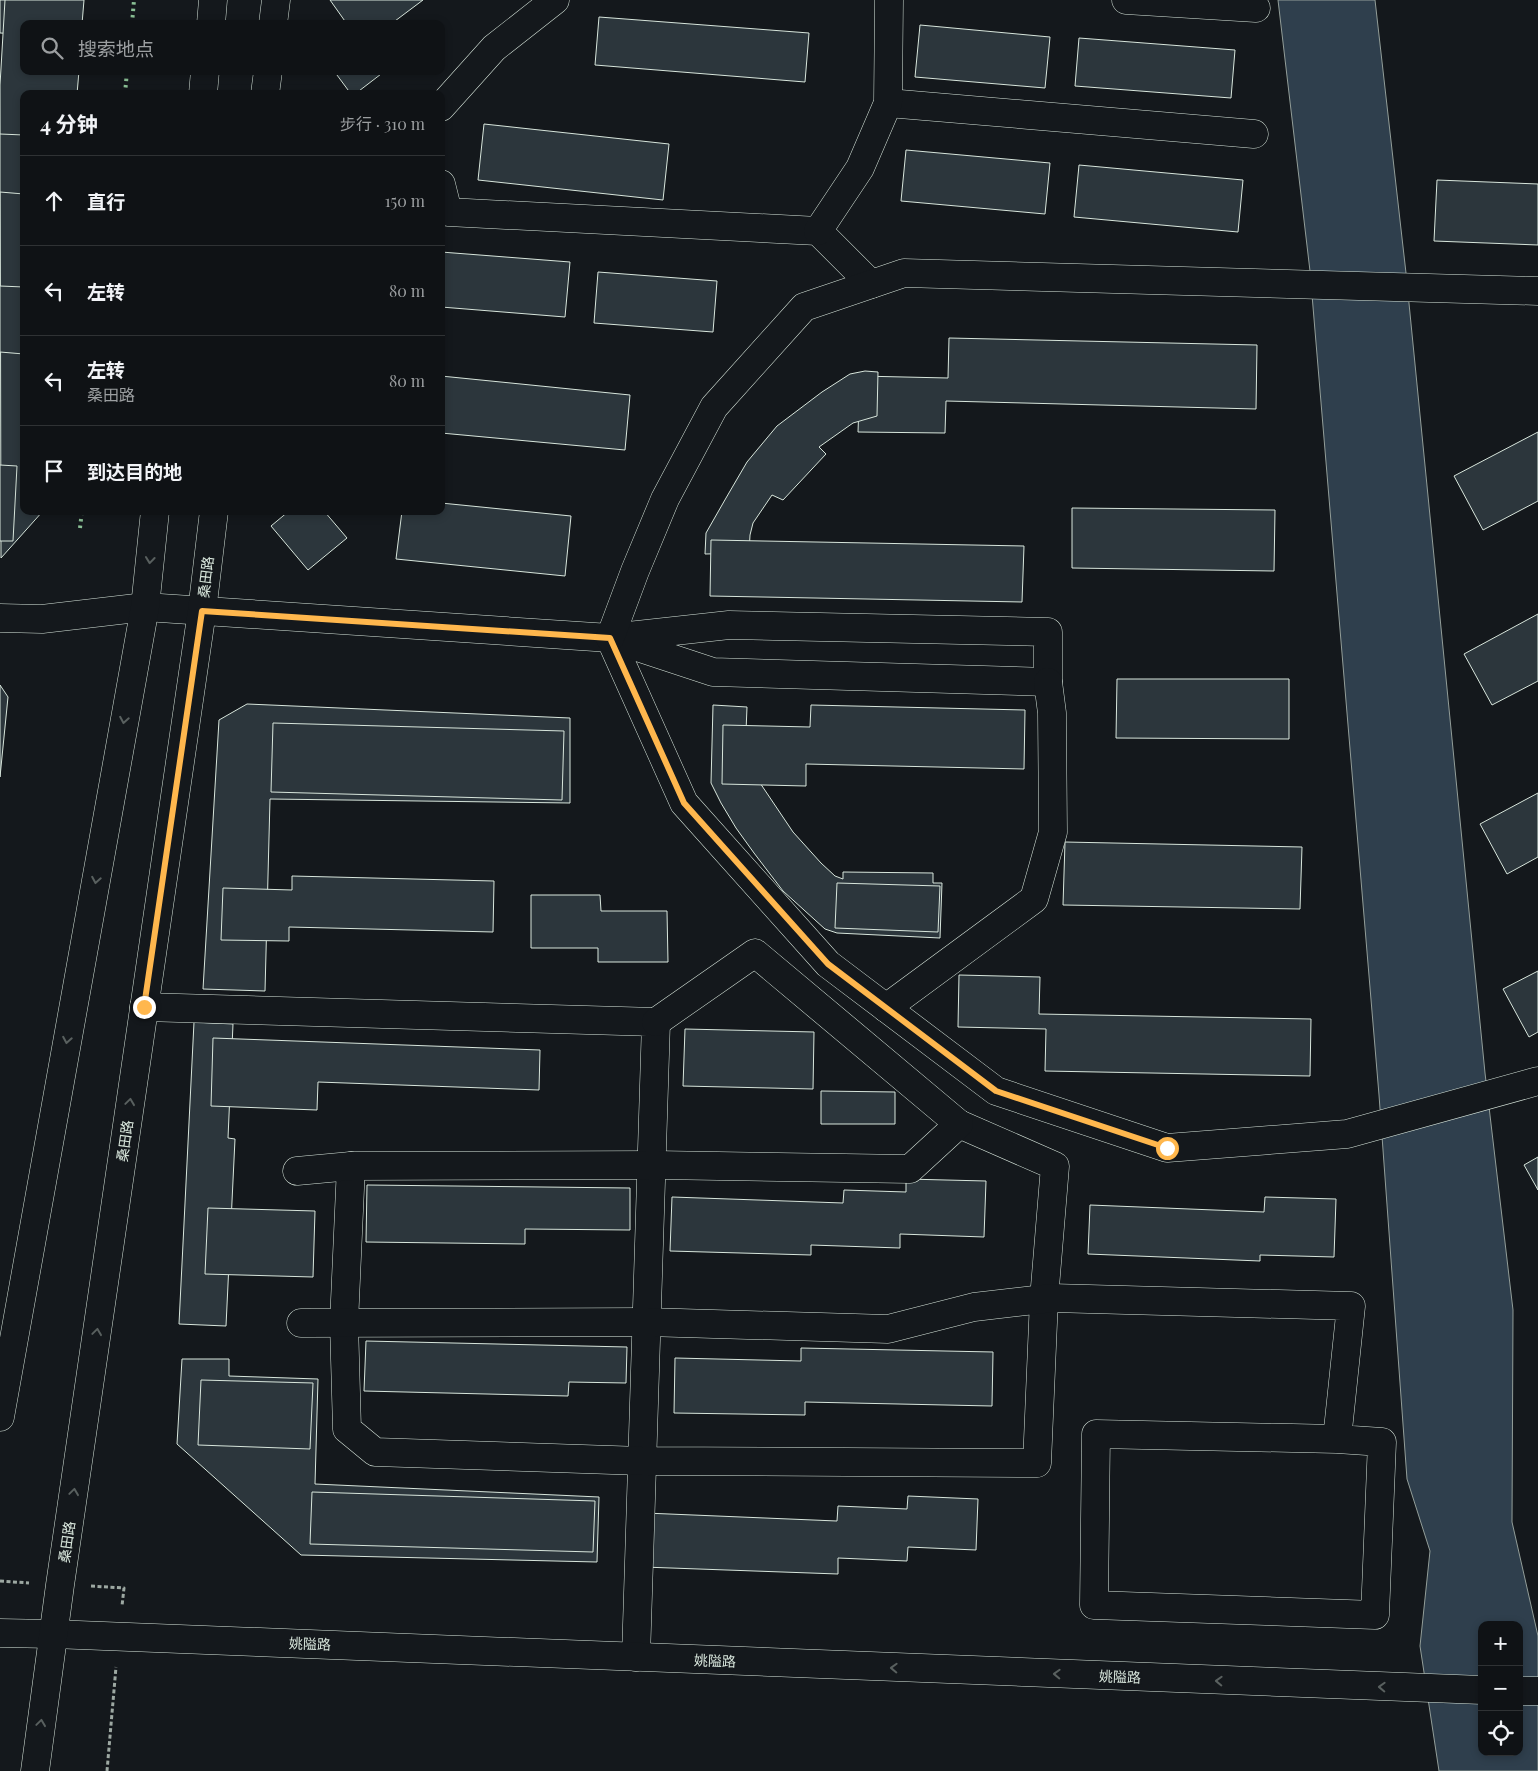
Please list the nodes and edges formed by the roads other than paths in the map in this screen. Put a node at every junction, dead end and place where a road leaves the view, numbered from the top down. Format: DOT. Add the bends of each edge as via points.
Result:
graph roads {
  1 [pos="213,0"];
  2 [pos="276,0"];
  3 [pos="555,0"];
  4 [pos="889,0"];
  5 [pos="1126,0"];
  6 [pos="1256,8"];
  7 [pos="211,20"];
  8 [pos="274,20"];
  9 [pos="205,75"];
  10 [pos="267,75"];
  11 [pos="203,90"];
  12 [pos="266,90"];
  13 [pos="445,103"];
  14 [pos="888,103"];
  15 [pos="1254,134"];
  16 [pos="445,200"];
  17 [pos="818,231"];
  18 [pos="871,284"];
  19 [pos="1538,291"];
  20 [pos="155,515"];
  21 [pos="214,515"];
  22 [pos="144,607"];
  23 [pos="202,611"];
  24 [pos="0,618"];
  25 [pos="610,638"];
  26 [pos="1048,682"];
  27 [pos="144,1007"];
  28 [pos="886,1008"];
  29 [pos="656,1022"];
  30 [pos="1529,1083"];
  31 [pos="958,1124"];
  32 [pos="651,1165"];
  33 [pos="351,1166"];
  34 [pos="297,1171"];
  35 [pos="1044,1299"];
  36 [pos="646,1322"];
  37 [pos="301,1323"];
  38 [pos="344,1323"];
  39 [pos="0,1417"];
  40 [pos="1337,1439"];
  41 [pos="642,1461"];
  42 [pos="0,1633"];
  43 [pos="53,1634"];
  44 [pos="636,1657"];
  45 [pos="1478,1690"];
  46 [pos="1523,1691"];
  47 [pos="1538,1691"];
  48 [pos="35,1771"];
  1 -- 7 [label="main road"];
  2 -- 8 [label="main road"];
  3 -- 13 [label="main road" via="494,48"];
  4 -- 14 [label="main road"];
  5 -- 6 [label="main road"];
  9 -- 11 [label="main road"];
  10 -- 12 [label="main road"];
  14 -- 15 [label="main road"];
  14 -- 17 [label="main road" via="860,168"];
  16 -- 17 [label="main road" via="448,212"];
  17 -- 18 [label="main road"];
  18 -- 19 [label="main road" via="904,274"];
  18 -- 25 [label="main road" via="804,307 714,407 665,499"];
  20 -- 22 [label="main road, one-way"];
  21 -- 23 [label="main road, 桑田路"];
  22 -- 23 [label="main road"];
  22 -- 24 [label="main road" via="42,619"];
  22 -- 39 [label="main road, one-way"];
  23 -- 25 [label="main road"];
  23 -- 27 [label="main road, 桑田路"];
  25 -- 26 [label="main road" via="713,672"];
  25 -- 26 [label="main road" via="729,625 1048,632"];
  25 -- 28 [label="main road" via="684,803 828,964"];
  26 -- 28 [label="main road" via="1052,713 1053,832 1034,899"];
  27 -- 29 [label="main road"];
  43 -- 27 [label="main road, 桑田路, one-way"];
  28 -- 30 [label="main road" via="996,1091 1167,1148 1347,1134"];
  29 -- 31 [label="main road" via="755,953"];
  29 -- 32 [label="main road"];
  31 -- 32 [label="main road" via="910,1169"];
  31 -- 35 [label="main road" via="1055,1166"];
  32 -- 33 [label="main road"];
  32 -- 36 [label="main road"];
  33 -- 34 [label="main road"];
  33 -- 38 [label="main road"];
  35 -- 36 [label="main road" via="974,1306 888,1329"];
  35 -- 40 [label="main road" via="1350,1306"];
  35 -- 41 [label="main road" via="1037,1463"];
  36 -- 38 [label="main road"];
  36 -- 41 [label="main road"];
  37 -- 38 [label="main road"];
  38 -- 41 [label="main road" via="347,1429 375,1452"];
  40 -- 40 [label="main road" via="1096,1434 1094,1605 1375,1615 1382,1442"];
  41 -- 44 [label="main road"];
  42 -- 43 [label="main road, 姚隘路"];
  43 -- 44 [label="main road, 姚隘路"];
  48 -- 43 [label="main road, 桑田路, one-way"];
  45 -- 44 [label="main road, 姚隘路, one-way"];
  46 -- 47 [label="main road"];
}
